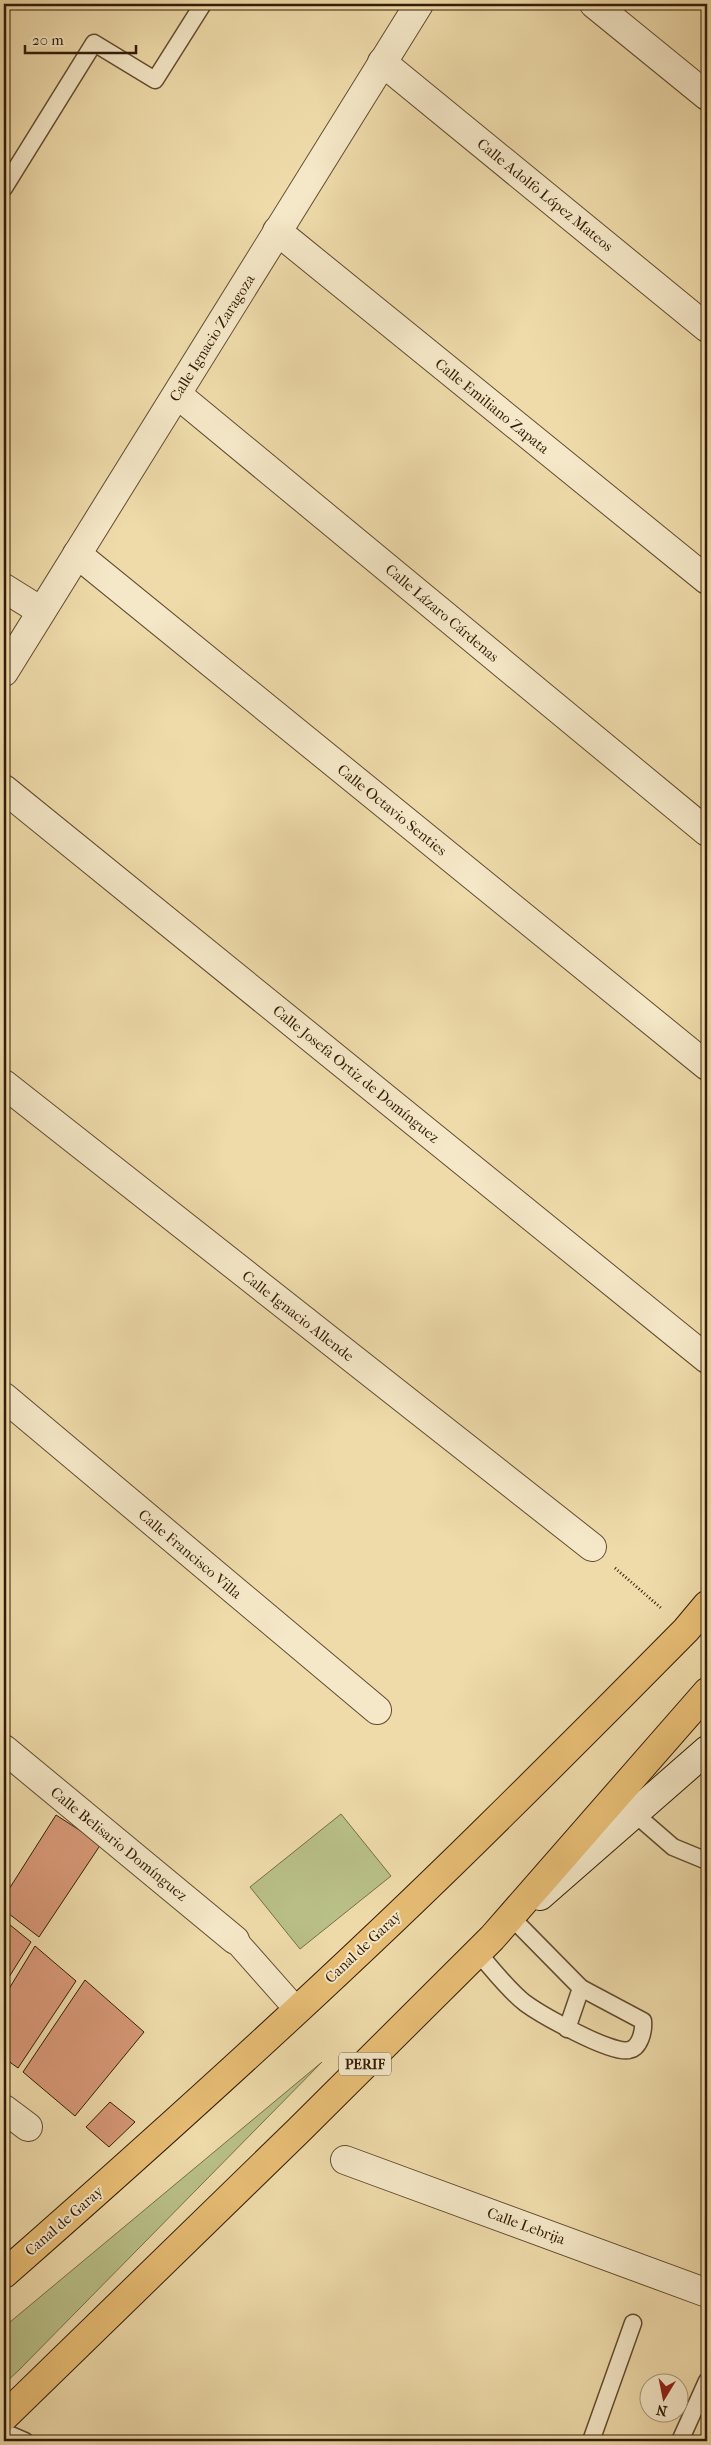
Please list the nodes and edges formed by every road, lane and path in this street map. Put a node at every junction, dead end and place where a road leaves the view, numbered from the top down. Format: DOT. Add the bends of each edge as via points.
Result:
graph roads {
  1 [pos="203,4"];
  2 [pos="419,4"];
  3 [pos="594,4"];
  4 [pos="382,62"];
  5 [pos="707,96"];
  6 [pos="4,188"];
  7 [pos="277,232"];
  8 [pos="707,328"];
  9 [pos="178,395"];
  10 [pos="77,554"];
  11 [pos="707,580"];
  12 [pos="4,588"];
  13 [pos="41,611"];
  14 [pos="4,672"];
  15 [pos="4,789"];
  16 [pos="707,832"];
  17 [pos="707,1066"];
  18 [pos="4,1084"];
  19 [pos="707,1359"];
  20 [pos="4,1397"];
  21 [pos="592,1547"];
  22 [pos="707,1605"];
  23 [pos="686,1630"];
  24 [pos="707,1692"];
  25 [pos="377,1710"];
  26 [pos="4,1749"];
  27 [pos="707,1750"];
  28 [pos="635,1814"];
  29 [pos="707,1861"];
  30 [pos="513,1920"];
  31 [pos="235,1940"];
  32 [pos="485,1945"];
  33 [pos="581,1988"];
  34 [pos="297,2010"];
  35 [pos="567,2029"];
  36 [pos="4,2108"];
  37 [pos="28,2127"];
  38 [pos="345,2160"];
  39 [pos="4,2274"];
  40 [pos="707,2293"];
  41 [pos="633,2323"];
  42 [pos="707,2381"];
  43 [pos="4,2417"];
  44 [pos="4,2432"];
  45 [pos="24,2441"];
  46 [pos="591,2441"];
  47 [pos="680,2441"];
  1 -- 6 [label="lane" via="156,80 94,43"];
  2 -- 4 [label="street, Calle Ignacio Zaragoza"];
  3 -- 5 [label="street"];
  4 -- 7 [label="street, Calle Ignacio Zaragoza"];
  4 -- 8 [label="street, Calle Adolfo López Mateos"];
  7 -- 9 [label="street, Calle Ignacio Zaragoza"];
  7 -- 11 [label="street, Calle Emiliano Zapata"];
  9 -- 10 [label="street, Calle Ignacio Zaragoza"];
  9 -- 16 [label="street, Calle Lázaro Cárdenas"];
  10 -- 13 [label="street, Calle Ignacio Zaragoza"];
  10 -- 17 [label="street, Calle Octavio Senties"];
  12 -- 13 [label="street"];
  13 -- 14 [label="street, Calle Ignacio Zaragoza"];
  15 -- 19 [label="street, Calle Josefa Ortiz de Domínguez"];
  18 -- 21 [label="street, Calle Ignacio Allende"];
  20 -- 25 [label="street, Calle Francisco Villa"];
  21 -- 23 [label="path"];
  22 -- 23 [label="highway, Canal de Garay"];
  23 -- 34 [label="highway, Canal de Garay" via="485,1832"];
  24 -- 32 [label="highway, PERIF"];
  26 -- 31 [label="street, Calle Belisario Domínguez"];
  27 -- 28 [label="street"];
  28 -- 29 [label="lane" via="673,1847"];
  28 -- 30 [label="street"];
  30 -- 32 [label="street"];
  30 -- 33 [label="lane"];
  31 -- 34 [label="street"];
  32 -- 35 [label="lane" via="524,2002"];
  32 -- 43 [label="highway, PERIF"];
  33 -- 35 [label="lane"];
  33 -- 35 [label="lane" via="636,2016 643,2022 644,2030 635,2048 627,2051"];
  34 -- 39 [label="highway, Canal de Garay"];
  36 -- 37 [label="street"];
  38 -- 40 [label="street, Calle Lebrija"];
  41 -- 46 [label="lane"];
  42 -- 47 [label="lane"];
  44 -- 45 [label="lane"];
}
